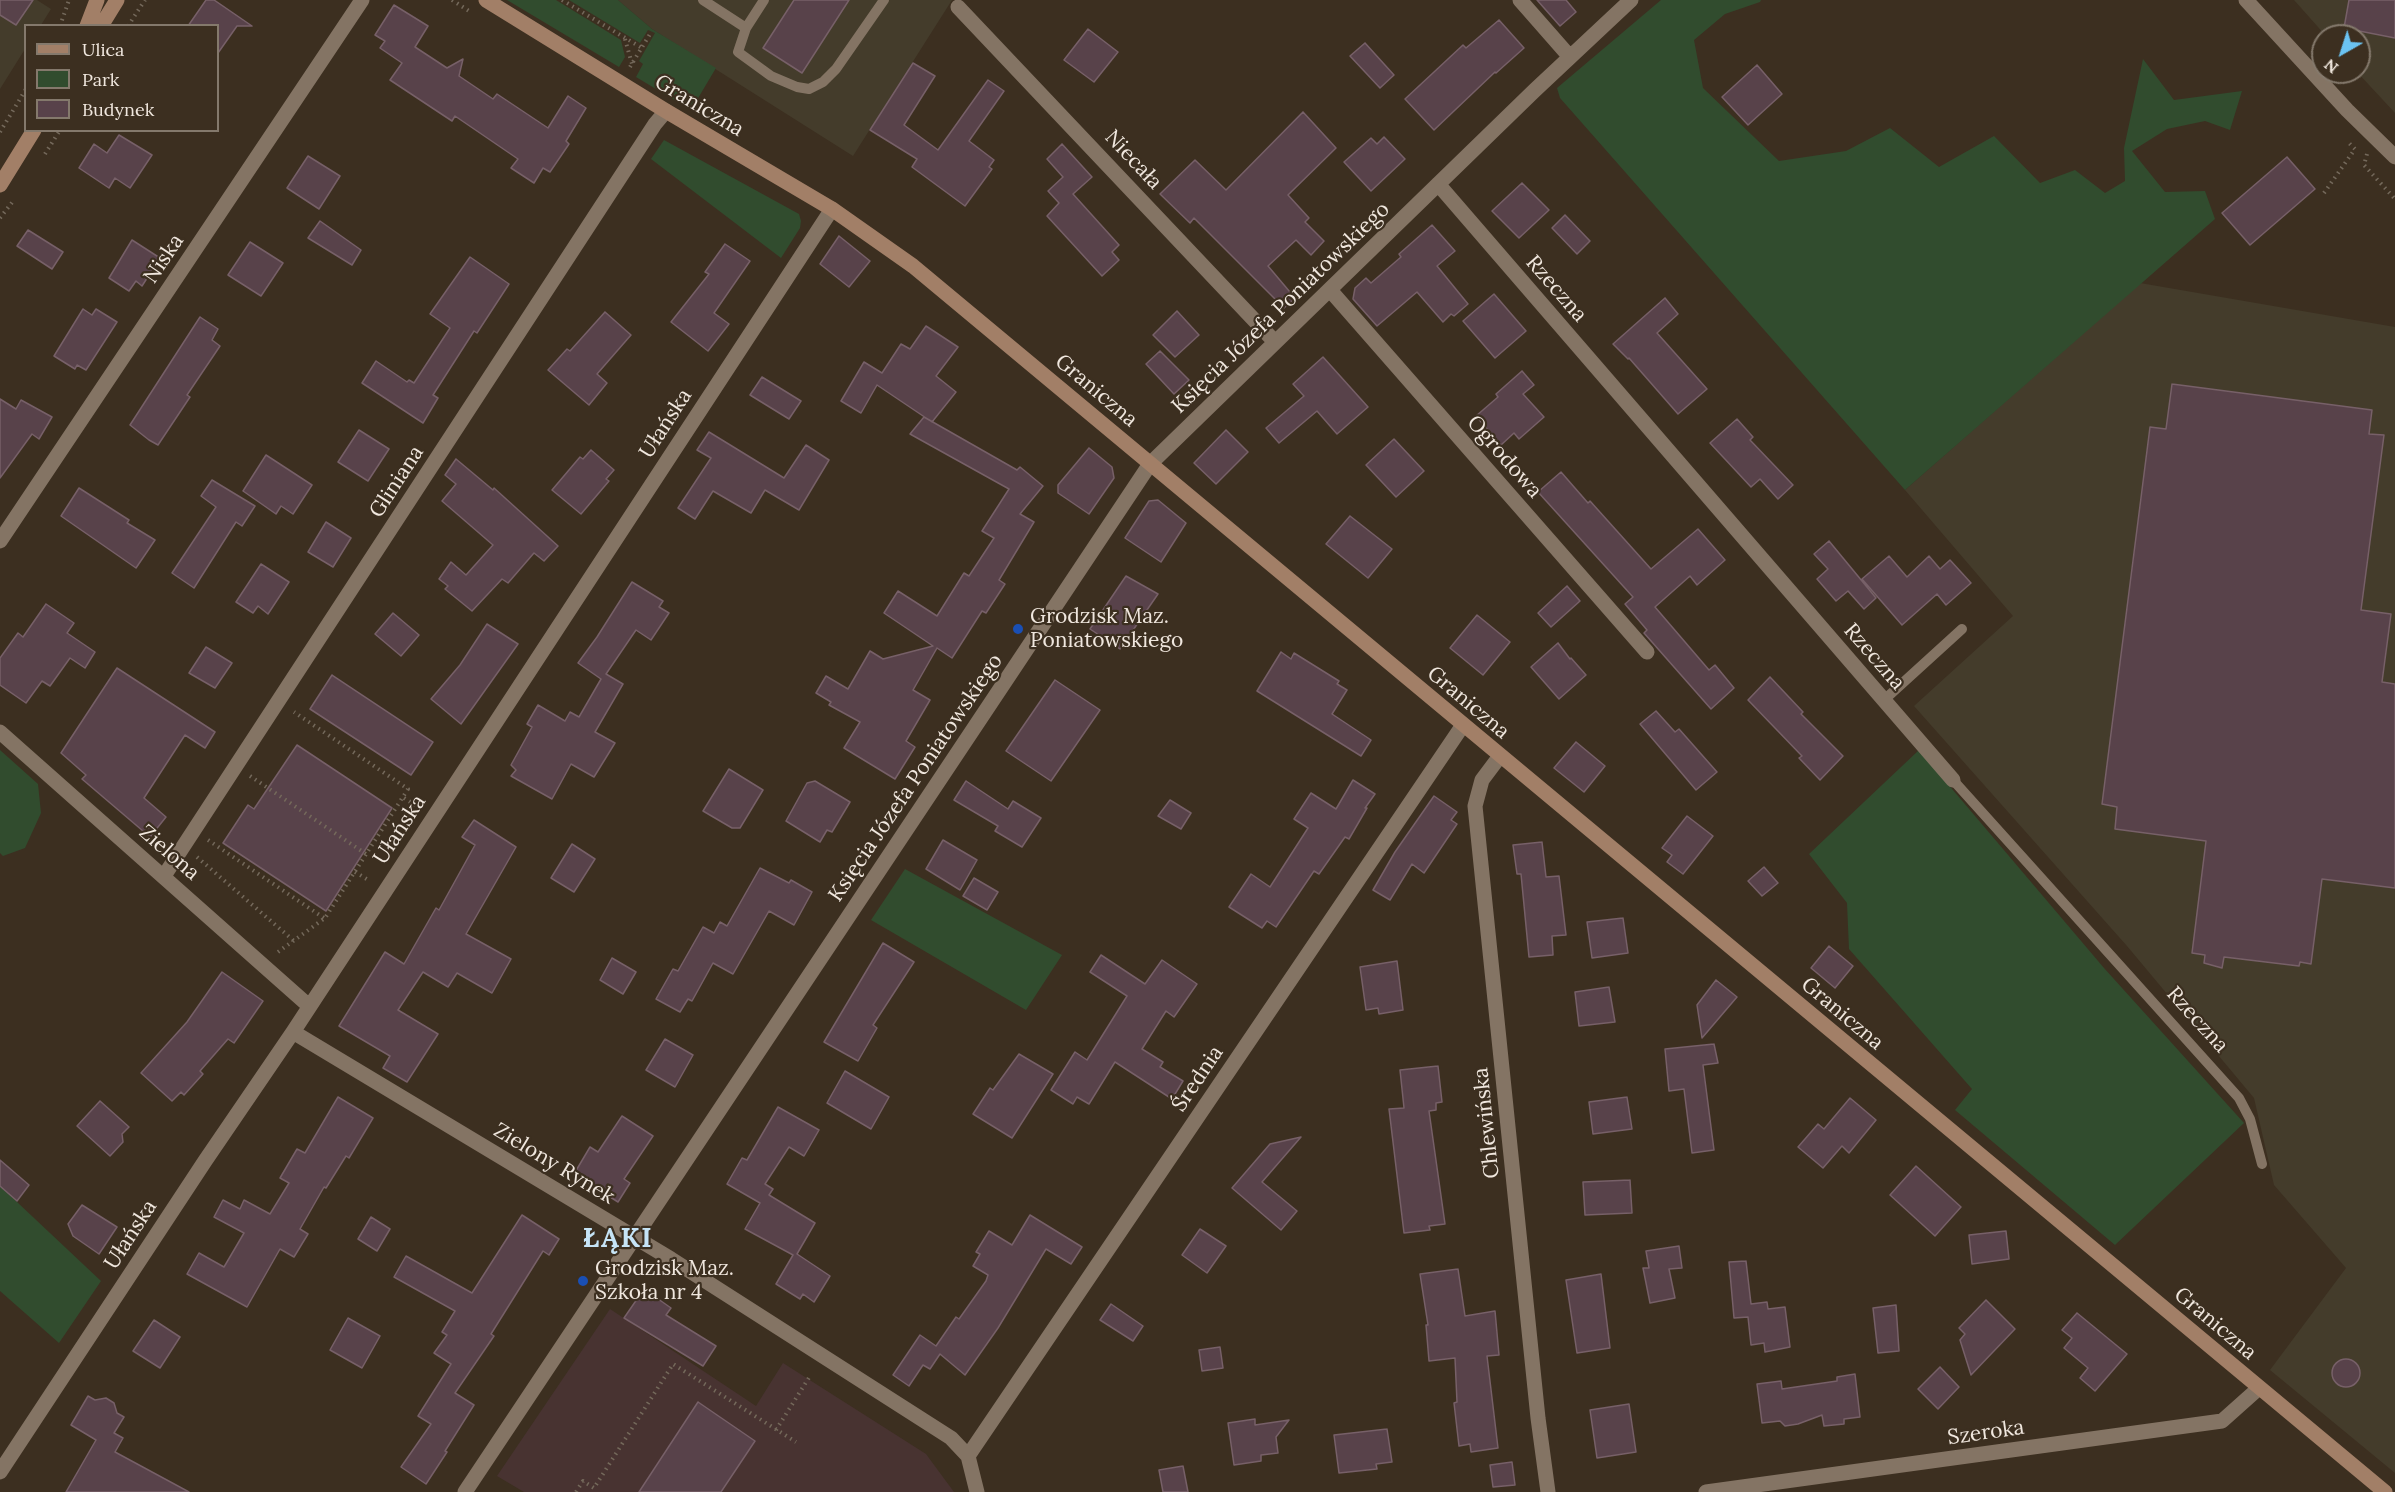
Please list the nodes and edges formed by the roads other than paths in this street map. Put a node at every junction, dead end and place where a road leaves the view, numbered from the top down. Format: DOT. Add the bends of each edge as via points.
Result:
graph roads {
  1 [pos="97,0"];
  2 [pos="117,0"];
  3 [pos="362,0"];
  4 [pos="486,0"];
  5 [pos="703,0"];
  6 [pos="764,0"];
  7 [pos="884,0"];
  8 [pos="1520,0"];
  9 [pos="1631,0"];
  10 [pos="2246,0"];
  11 [pos="958,7"];
  12 [pos="88,24"];
  13 [pos="102,24"];
  14 [pos="746,28"];
  15 [pos="1570,57"];
  16 [pos="666,111"];
  17 [pos="33,132"];
  18 [pos="2395,157"];
  19 [pos="1438,184"];
  20 [pos="0,185"];
  21 [pos="832,209"];
  22 [pos="1330,290"];
  23 [pos="1275,342"];
  24 [pos="1150,464"];
  25 [pos="0,541"];
  26 [pos="1962,629"];
  27 [pos="1647,652"];
  28 [pos="1884,700"];
  29 [pos="1463,725"];
  30 [pos="0,732"];
  31 [pos="1500,756"];
  32 [pos="1953,780"];
  33 [pos="164,876"];
  34 [pos="309,1006"];
  35 [pos="293,1032"];
  36 [pos="2262,1164"];
  37 [pos="635,1237"];
  38 [pos="2259,1388"];
  39 [pos="968,1456"];
  40 [pos="0,1472"];
  41 [pos="465,1492"];
  42 [pos="977,1492"];
  43 [pos="1548,1492"];
  44 [pos="1706,1492"];
  45 [pos="2385,1492"];
  1 -- 12 [label="street"];
  2 -- 13 [label="street"];
  3 -- 25 [label="street, Niska"];
  4 -- 16 [label="street, Graniczna"];
  5 -- 14 [label="lane"];
  6 -- 14 [label="lane"];
  7 -- 14 [label="lane" via="836,69 824,82 809,89 771,76 738,52"];
  8 -- 15 [label="street"];
  9 -- 15 [label="street, Księcia Józefa Poniatowskiego"];
  10 -- 18 [label="street"];
  11 -- 23 [label="street, Niecała"];
  15 -- 19 [label="street, Księcia Józefa Poniatowskiego"];
  16 -- 21 [label="street, Graniczna"];
  16 -- 33 [label="street, Gliniana"];
  17 -- 20 [label="street"];
  19 -- 22 [label="street, Księcia Józefa Poniatowskiego"];
  19 -- 28 [label="street, Rzeczna"];
  21 -- 24 [label="street, Graniczna" via="922,273"];
  21 -- 34 [label="street, Ułańska"];
  22 -- 23 [label="street, Księcia Józefa Poniatowskiego"];
  22 -- 27 [label="street, Ogrodowa"];
  23 -- 24 [label="street, Księcia Józefa Poniatowskiego"];
  24 -- 29 [label="street, Graniczna"];
  24 -- 37 [label="street, Księcia Józefa Poniatowskiego"];
  26 -- 28 [label="lane"];
  28 -- 32 [label="street, Rzeczna"];
  29 -- 31 [label="street, Graniczna"];
  29 -- 39 [label="street, Średnia"];
  30 -- 33 [label="street, Zielona"];
  31 -- 38 [label="street, Graniczna"];
  31 -- 43 [label="street, Chlewińska" via="1482,780 1475,806"];
  32 -- 36 [label="lane, Rzeczna" via="2239,1098 2250,1119"];
  33 -- 34 [label="street, Zielona"];
  34 -- 35 [label="street, Ułańska"];
  35 -- 37 [label="street, Zielony Rynek"];
  35 -- 40 [label="street, Ułańska"];
  37 -- 39 [label="street, Zielony Rynek" via="951,1438"];
  37 -- 41 [label="street, Księcia Józefa Poniatowskiego"];
  38 -- 44 [label="street, Szeroka" via="2222,1421"];
  38 -- 45 [label="street, Graniczna"];
  39 -- 42 [label="street"];
}
